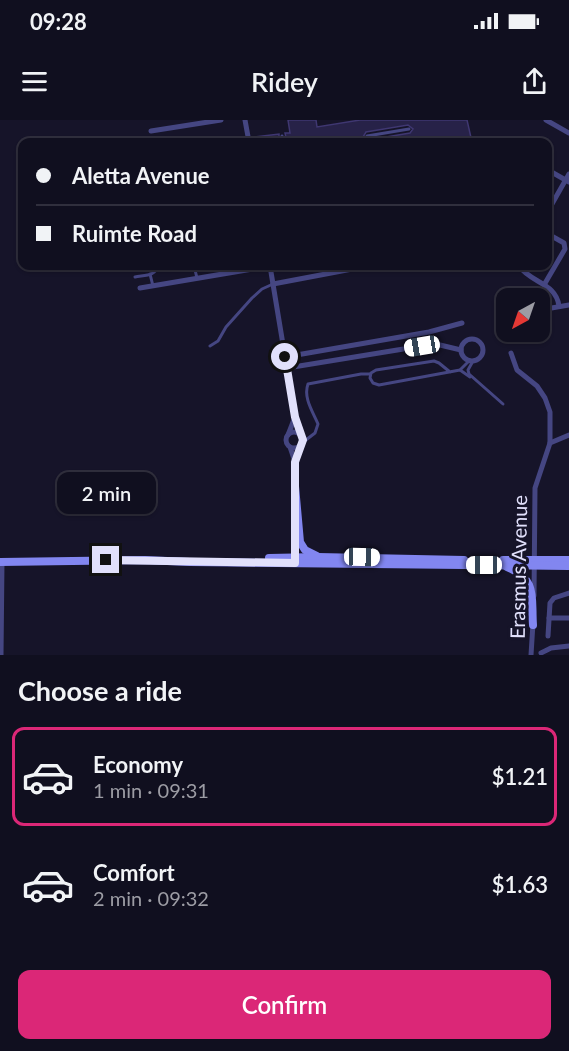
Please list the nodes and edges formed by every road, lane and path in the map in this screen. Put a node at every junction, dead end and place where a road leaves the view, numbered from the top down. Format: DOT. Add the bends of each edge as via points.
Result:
graph roads {
  1 [pos="221,120"];
  2 [pos="245,120"];
  3 [pos="546,120"];
  4 [pos="409,129"];
  5 [pos="151,131"];
  6 [pos="569,133"];
  7 [pos="367,136"];
  8 [pos="250,138"];
  9 [pos="552,172"];
  10 [pos="568,179"];
  11 [pos="552,205"];
  12 [pos="552,236"];
  13 [pos="156,270"];
  14 [pos="195,270"];
  15 [pos="246,270"];
  16 [pos="271,270"];
  17 [pos="347,270"];
  18 [pos="523,270"];
  19 [pos="150,274"];
  20 [pos="135,277"];
  21 [pos="197,278"];
  22 [pos="273,284"];
  23 [pos="544,285"];
  24 [pos="153,286"];
  25 [pos="140,288"];
  26 [pos="569,305"];
  27 [pos="559,306"];
  28 [pos="550,308"];
  29 [pos="462,323"];
  30 [pos="210,346"];
  31 [pos="461,350"];
  32 [pos="511,353"];
  33 [pos="285,357"];
  34 [pos="471,361"];
  35 [pos="287,368"];
  36 [pos="460,370"];
  37 [pos="450,372"];
  38 [pos="370,374"];
  39 [pos="474,380"];
  40 [pos="503,404"];
  41 [pos="295,417"];
  42 [pos="288,435"];
  43 [pos="301,435"];
  44 [pos="569,435"];
  45 [pos="302,444"];
  46 [pos="550,444"];
  47 [pos="290,447"];
  48 [pos="295,462"];
  49 [pos="295,486"];
  50 [pos="318,556"];
  51 [pos="295,560"];
  52 [pos="569,560"];
  53 [pos="0,562"];
  54 [pos="536,563"];
  55 [pos="504,565"];
  56 [pos="569,566"];
  57 [pos="569,593"];
  58 [pos="1,598"];
  59 [pos="549,618"];
  60 [pos="569,618"];
  61 [pos="533,625"];
  62 [pos="1,629"];
  63 [pos="548,636"];
  64 [pos="569,646"];
  65 [pos="531,654"];
  66 [pos="543,654"];
  67 [pos="0,655"];
  1 -- 5 [label="street"];
  2 -- 8 [label="street"];
  3 -- 6 [label="street"];
  4 -- 7 [label="lane"];
  9 -- 10 [label="street"];
  10 -- 11 [label="street"];
  12 -- 23 [label="street" via="564,243 565,249"];
  13 -- 19 [label="lane"];
  14 -- 21 [label="lane"];
  15 -- 21 [label="street"];
  16 -- 22 [label="street"];
  17 -- 22 [label="street"];
  18 -- 23 [label="street"];
  19 -- 20 [label="lane"];
  19 -- 24 [label="lane"];
  21 -- 24 [label="street"];
  22 -- 30 [label="lane" via="257,293"];
  22 -- 33 [label="street"];
  23 -- 27 [label="street" via="556,294"];
  24 -- 25 [label="street"];
  26 -- 27 [label="street"];
  27 -- 28 [label="street"];
  29 -- 33 [label="street"];
  31 -- 34 [label="street" via="463,357"];
  31 -- 34 [label="street" via="469,339 479,342 482,355"];
  31 -- 35 [label="street" via="428,345"];
  32 -- 46 [label="street, Erasmus Avenue" via="517,370 537,386 549,406"];
  33 -- 35 [label="street"];
  34 -- 36 [label="lane"];
  34 -- 39 [label="lane" via="468,371"];
  35 -- 41 [label="street"];
  36 -- 37 [label="lane"];
  36 -- 39 [label="lane"];
  37 -- 38 [label="lane" via="434,361"];
  37 -- 38 [label="lane" via="377,386"];
  38 -- 45 [label="lane" via="308,384 306,394 318,424 315,433"];
  39 -- 40 [label="lane"];
  41 -- 42 [label="street"];
  41 -- 43 [label="street"];
  42 -- 43 [label="street"];
  42 -- 47 [label="street" via="286,443"];
  43 -- 45 [label="street"];
  44 -- 46 [label="street"];
  45 -- 47 [label="street"];
  45 -- 48 [label="street"];
  46 -- 54 [label="street, Erasmus Avenue" via="536,488"];
  47 -- 48 [label="street"];
  48 -- 49 [label="street"];
  49 -- 50 [label="main road" via="300,542 305,550"];
  49 -- 51 [label="street"];
  50 -- 51 [label="main road"];
  50 -- 54 [label="main road"];
  51 -- 53 [label="main road"];
  51 -- 55 [label="main road"];
  52 -- 54 [label="main road"];
  53 -- 58 [label="street"];
  54 -- 55 [label="main road"];
  54 -- 56 [label="main road"];
  54 -- 61 [label="street, Erasmus Avenue"];
  55 -- 61 [label="main road" via="522,574 529,583"];
  57 -- 59 [label="street" via="552,600"];
  58 -- 62 [label="street"];
  59 -- 60 [label="street"];
  59 -- 63 [label="street"];
  61 -- 65 [label="street, Erasmus Avenue"];
  62 -- 67 [label="street"];
  64 -- 66 [label="street" via="550,648"];
  65 -- 66 [label="street"];
}
